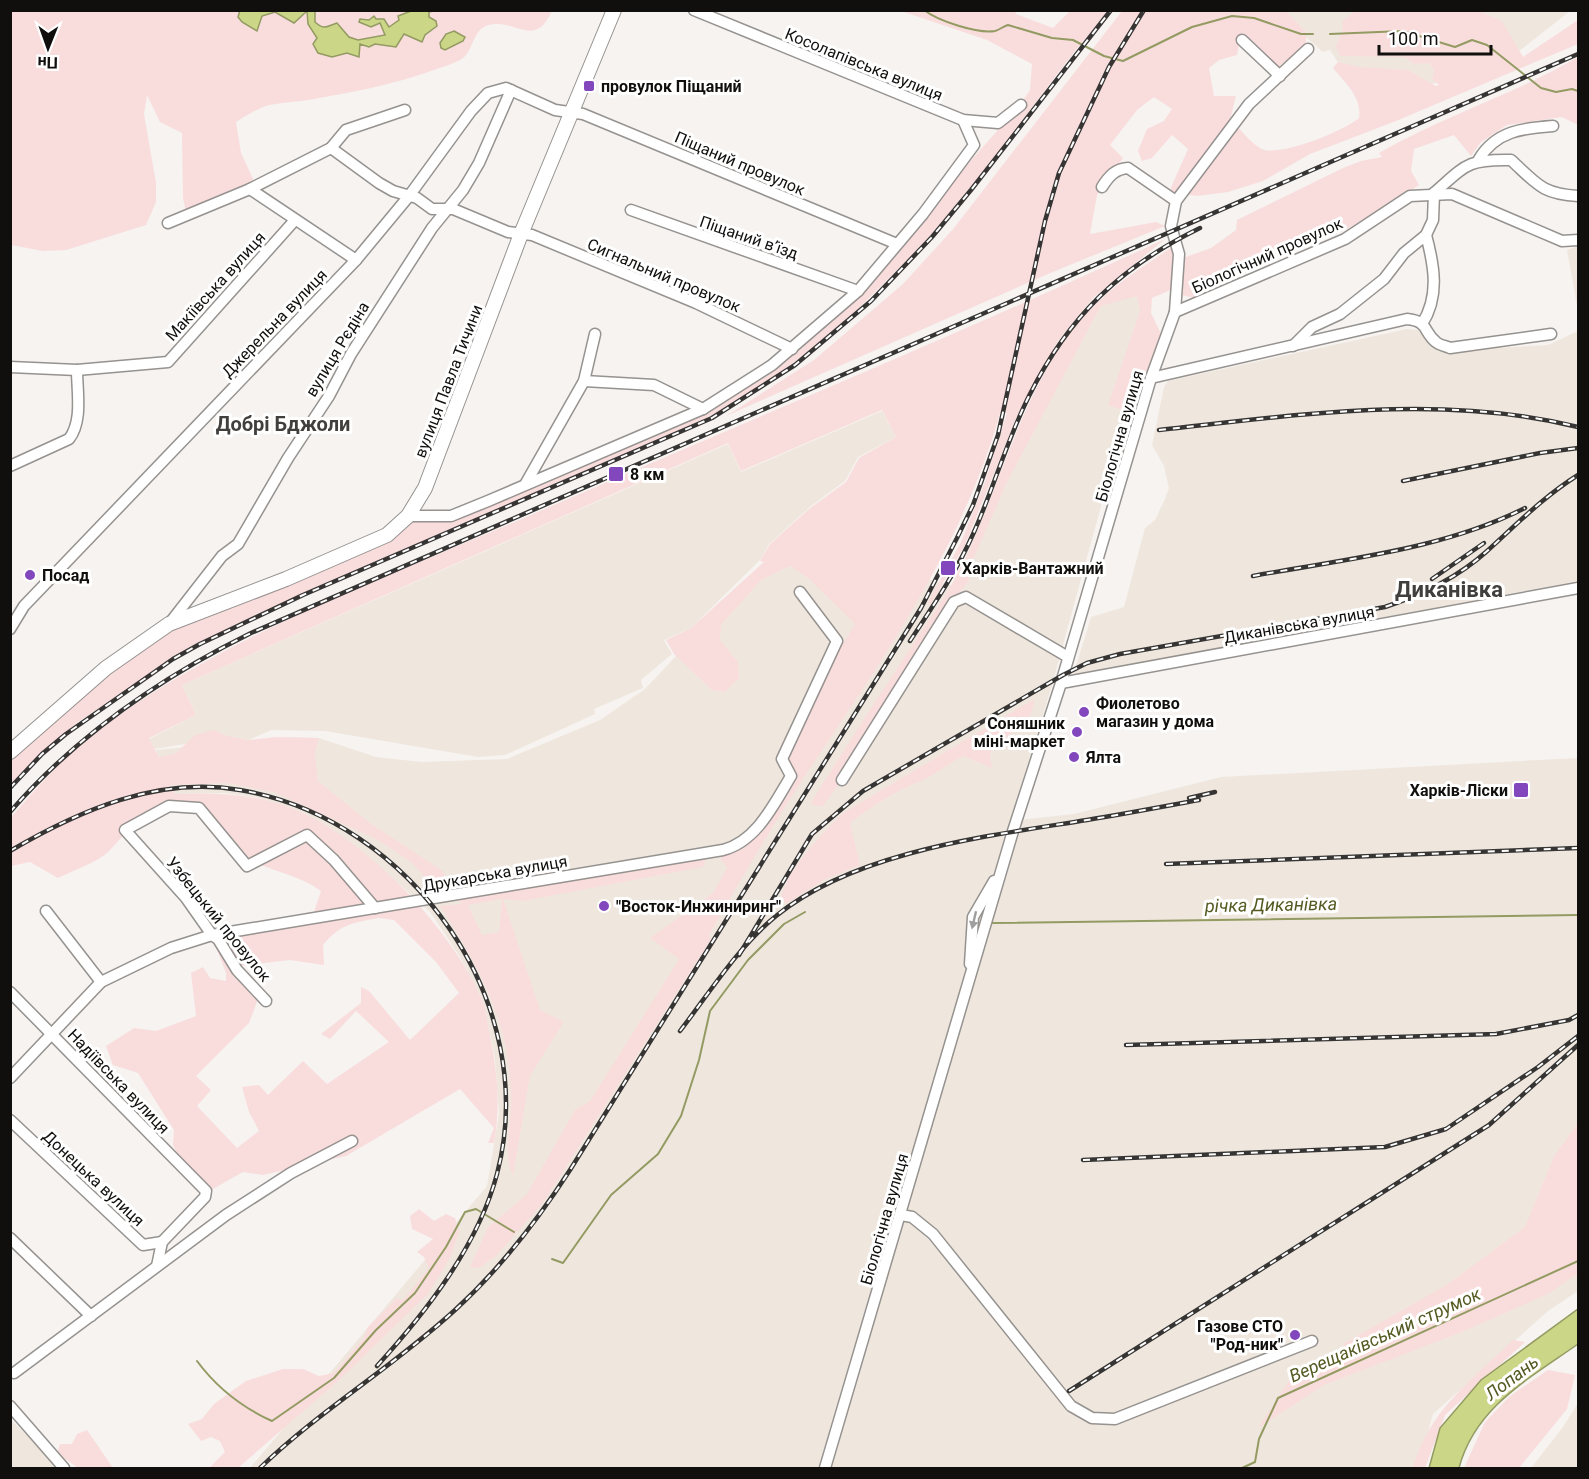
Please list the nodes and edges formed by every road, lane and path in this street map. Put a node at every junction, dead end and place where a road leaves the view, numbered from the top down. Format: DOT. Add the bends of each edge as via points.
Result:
graph roads {
  1 [pos="614,10"];
  2 [pos="694,10"];
  3 [pos="1242,40"];
  4 [pos="1308,49"];
  5 [pos="1280,76"];
  6 [pos="510,90"];
  7 [pos="1020,105"];
  8 [pos="405,110"];
  9 [pos="571,111"];
  10 [pos="963,120"];
  11 [pos="1553,126"];
  12 [pos="331,148"];
  13 [pos="1479,159"];
  14 [pos="1102,187"];
  15 [pos="250,189"];
  16 [pos="1434,193"];
  17 [pos="409,196"];
  18 [pos="1578,196"];
  19 [pos="1176,201"];
  20 [pos="447,210"];
  21 [pos="631,210"];
  22 [pos="295,220"];
  23 [pos="168,224"];
  24 [pos="521,234"];
  25 [pos="1426,235"];
  26 [pos="1578,240"];
  27 [pos="897,244"];
  28 [pos="356,260"];
  29 [pos="858,291"];
  30 [pos="1174,312"];
  31 [pos="1422,324"];
  32 [pos="594,334"];
  33 [pos="1551,334"];
  34 [pos="1292,347"];
  35 [pos="792,349"];
  36 [pos="10,367"];
  37 [pos="77,370"];
  38 [pos="1151,378"];
  39 [pos="584,381"];
  40 [pos="703,409"];
  41 [pos="10,466"];
  42 [pos="526,483"];
  43 [pos="408,516"];
  44 [pos="1578,588"];
  45 [pos="801,592"];
  46 [pos="169,624"];
  47 [pos="10,629"];
  48 [pos="1068,657"];
  49 [pos="1061,683"];
  50 [pos="10,752"];
  51 [pos="842,780"];
  52 [pos="375,908"];
  53 [pos="46,911"];
  54 [pos="212,935"];
  55 [pos="101,982"];
  56 [pos="10,992"];
  57 [pos="266,1001"];
  58 [pos="52,1034"];
  59 [pos="10,1078"];
  60 [pos="10,1120"];
  61 [pos="352,1141"];
  62 [pos="901,1215"];
  63 [pos="10,1238"];
  64 [pos="162,1242"];
  65 [pos="157,1266"];
  66 [pos="91,1316"];
  67 [pos="1312,1341"];
  68 [pos="12,1373"];
  69 [pos="10,1407"];
  70 [pos="64,1468"];
  71 [pos="825,1468"];
  1 -- 9 [label="main road, вулиця Павла Тичини"];
  2 -- 10 [label="street, Косолапівська вулиця"];
  3 -- 5 [label="street"];
  4 -- 5 [label="street"];
  5 -- 19 [label="street" via="1249,104"];
  6 -- 9 [label="street" via="555,110"];
  6 -- 17 [label="street, Джерельна вулиця" via="488,93"];
  6 -- 20 [label="street, вулиця Рєдіна" via="479,163"];
  7 -- 10 [label="street, Косолапівська вулиця" via="998,123"];
  8 -- 12 [label="street" via="346,130"];
  9 -- 24 [label="main road, вулиця Павла Тичини"];
  9 -- 27 [label="street, Піщаний провулок"];
  10 -- 27 [label="street" via="974,145"];
  11 -- 13 [label="street" via="1518,129 1495,140"];
  12 -- 15 [label="street"];
  12 -- 17 [label="street, Сигнальний провулок" via="379,183"];
  13 -- 16 [label="street"];
  13 -- 18 [label="street" via="1511,160 1544,190"];
  14 -- 19 [label="street" via="1108,177 1128,168"];
  15 -- 22 [label="street"];
  15 -- 23 [label="street"];
  16 -- 25 [label="street" via="1433,220"];
  16 -- 26 [label="street" via="1452,194 1562,241"];
  16 -- 30 [label="street, Біологічний провулок" via="1410,196 1345,239"];
  17 -- 20 [label="street, Сигнальний провулок" via="432,209"];
  17 -- 28 [label="street, Джерельна вулиця"];
  19 -- 30 [label="street, Біологічна вулиця" via="1172,221 1179,254"];
  20 -- 24 [label="street, Сигнальний провулок"];
  20 -- 46 [label="street, вулиця Рєдіна" via="351,354 238,544 222,556"];
  21 -- 29 [label="street, Піщаний в’їзд"];
  22 -- 28 [label="street"];
  22 -- 37 [label="street, Макіївська вулиця" via="168,362"];
  24 -- 35 [label="street, Сигнальний провулок" via="532,235 696,303"];
  24 -- 43 [label="main road, вулиця Павла Тичини" via="425,488"];
  25 -- 31 [label="street" via="1434,268 1433,301"];
  25 -- 34 [label="street" via="1404,253 1384,279 1340,314 1312,327"];
  27 -- 29 [label="street"];
  28 -- 47 [label="street, Джерельна вулиця" via="24,606"];
  29 -- 35 [label="street"];
  30 -- 38 [label="street, Біологічна вулиця"];
  31 -- 33 [label="street" via="1436,342 1450,348"];
  31 -- 34 [label="street" via="1407,319"];
  32 -- 39 [label="street"];
  34 -- 38 [label="street"];
  35 -- 40 [label="street"];
  36 -- 37 [label="street, Макіївська вулиця"];
  37 -- 41 [label="street" via="75,431 69,439"];
  38 -- 48 [label="street, Біологічна вулиця"];
  39 -- 40 [label="street" via="654,385"];
  39 -- 42 [label="street"];
  40 -- 42 [label="street"];
  42 -- 43 [label="street" via="451,516"];
  43 -- 46 [label="main road, вулиця Павла Тичини" via="387,534 286,579"];
  44 -- 49 [label="street, Диканівська вулиця"];
  45 -- 52 [label="street, Друкарська вулиця" via="837,641 782,759 791,776 745,841 723,850"];
  46 -- 50 [label="main road, вулиця Рєдіна" via="106,668"];
  48 -- 49 [label="street, Біологічна вулиця"];
  48 -- 51 [label="street" via="966,597 954,602"];
  49 -- 62 [label="street, Біологічна вулиця" via="1001,871 973,917 970,977"];
  52 -- 54 [label="street, Друкарська вулиця"];
  52 -- 54 [label="street, Узбецький провулок" via="307,835 248,866 199,808 169,806 125,830 186,898"];
  53 -- 55 [label="street"];
  54 -- 55 [label="street, Друкарська вулиця" via="162,952"];
  54 -- 57 [label="street, Узбецький провулок"];
  55 -- 58 [label="street, Друкарська вулиця"];
  56 -- 58 [label="street, Надіївська вулиця"];
  58 -- 59 [label="street, Друкарська вулиця"];
  58 -- 64 [label="street, Надіївська вулиця" via="206,1191 205,1197"];
  60 -- 64 [label="street, Донецька вулиця" via="143,1245"];
  61 -- 65 [label="street" via="261,1191"];
  62 -- 67 [label="street" via="912,1217 933,1234 1071,1406 1092,1418 1115,1419"];
  62 -- 71 [label="street, Біологічна вулиця"];
  63 -- 66 [label="street"];
  64 -- 65 [label="street"];
  65 -- 66 [label="street"];
  66 -- 68 [label="street"];
  69 -- 70 [label="street"];
}
